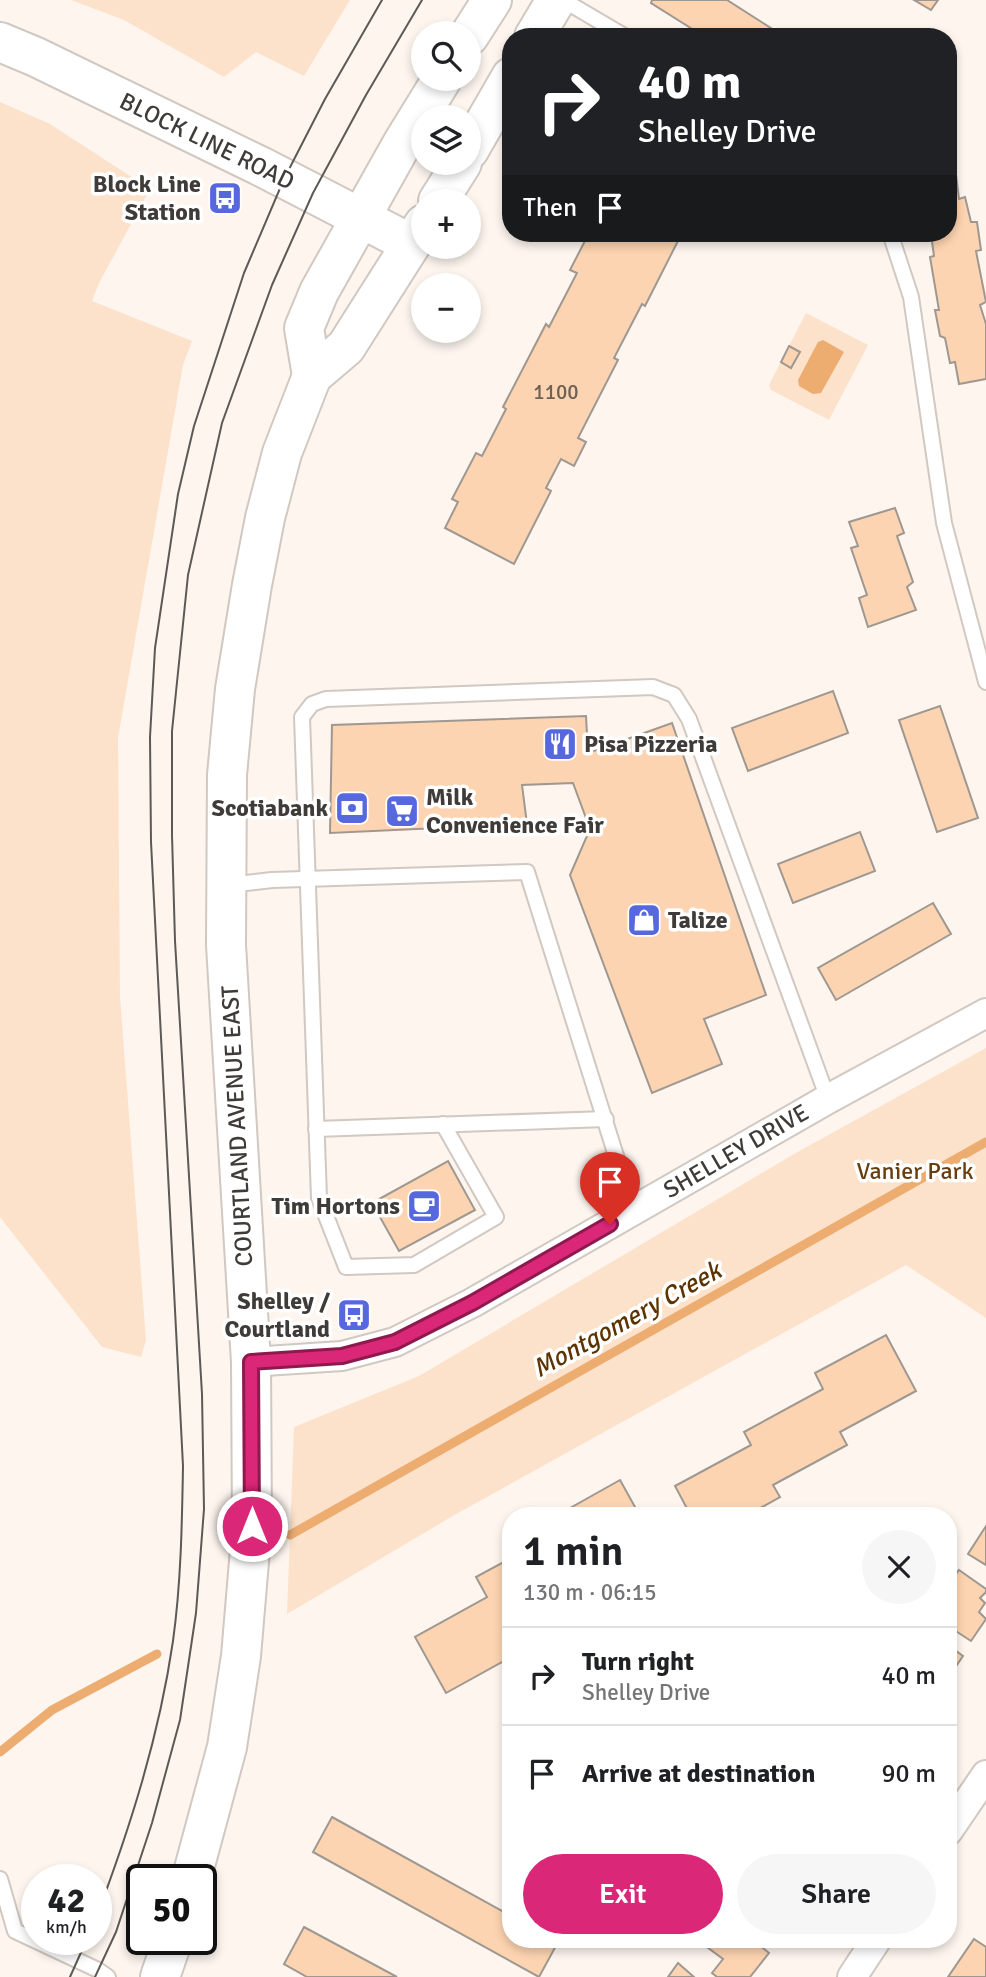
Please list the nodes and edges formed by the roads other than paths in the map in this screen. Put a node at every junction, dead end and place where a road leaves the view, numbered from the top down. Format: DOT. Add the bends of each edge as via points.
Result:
graph roads {
  1 [pos="492,0"];
  2 [pos="556,0"];
  3 [pos="563,0"];
  4 [pos="479,21"];
  5 [pos="539,28"];
  6 [pos="611,28"];
  7 [pos="0,42"];
  8 [pos="435,91"];
  9 [pos="502,93"];
  10 [pos="481,129"];
  11 [pos="361,218"];
  12 [pos="411,232"];
  13 [pos="893,242"];
  14 [pos="411,244"];
  15 [pos="312,376"];
  16 [pos="986,682"];
  17 [pos="308,878"];
  18 [pos="225,886"];
  19 [pos="986,1013"];
  20 [pos="828,1099"];
  21 [pos="606,1119"];
  22 [pos="443,1124"];
  23 [pos="316,1129"];
  24 [pos="633,1210"];
  25 [pos="251,1362"];
  26 [pos="986,1775"];
  27 [pos="957,1818"];
  28 [pos="195,1864"];
  29 [pos="0,1879"];
  30 [pos="871,1948"];
  31 [pos="168,1955"];
  32 [pos="108,1977"];
  33 [pos="160,1977"];
  34 [pos="852,1977"];
  1 -- 4 [label="main road"];
  2 -- 5 [label="main road"];
  3 -- 6 [label="lane"];
  7 -- 11 [label="main road, BLOCK LINE ROAD"];
  8 -- 11 [label="main road"];
  9 -- 10 [label="main road"];
  11 -- 12 [label="main road, BLOCK LINE ROAD"];
  11 -- 15 [label="main road" via="304,328"];
  13 -- 16 [label="lane" via="911,296 944,523"];
  14 -- 15 [label="main road, COURTLAND AVENUE EAST" via="346,347"];
  15 -- 18 [label="main road, COURTLAND AVENUE EAST" via="282,453 252,585 230,738"];
  17 -- 18 [label="lane"];
  17 -- 20 [label="lane" via="302,718 312,704 326,699 653,687 674,695 689,719"];
  17 -- 21 [label="lane" via="527,872"];
  17 -- 23 [label="lane"];
  18 -- 25 [label="main road, COURTLAND AVENUE EAST"];
  19 -- 20 [label="street, SHELLEY DRIVE"];
  20 -- 24 [label="street, SHELLEY DRIVE"];
  21 -- 22 [label="lane"];
  21 -- 24 [label="lane"];
  22 -- 23 [label="lane"];
  22 -- 23 [label="lane" via="496,1217 414,1265 346,1267 319,1198"];
  24 -- 25 [label="street, SHELLEY DRIVE" via="395,1342 342,1356"];
  25 -- 28 [label="main road, COURTLAND AVENUE EAST" via="252,1526 241,1656 227,1748"];
  26 -- 27 [label="street"];
  29 -- 32 [label="lane" via="15,1931"];
  30 -- 34 [label="street"];
  31 -- 33 [label="main road"];
}
